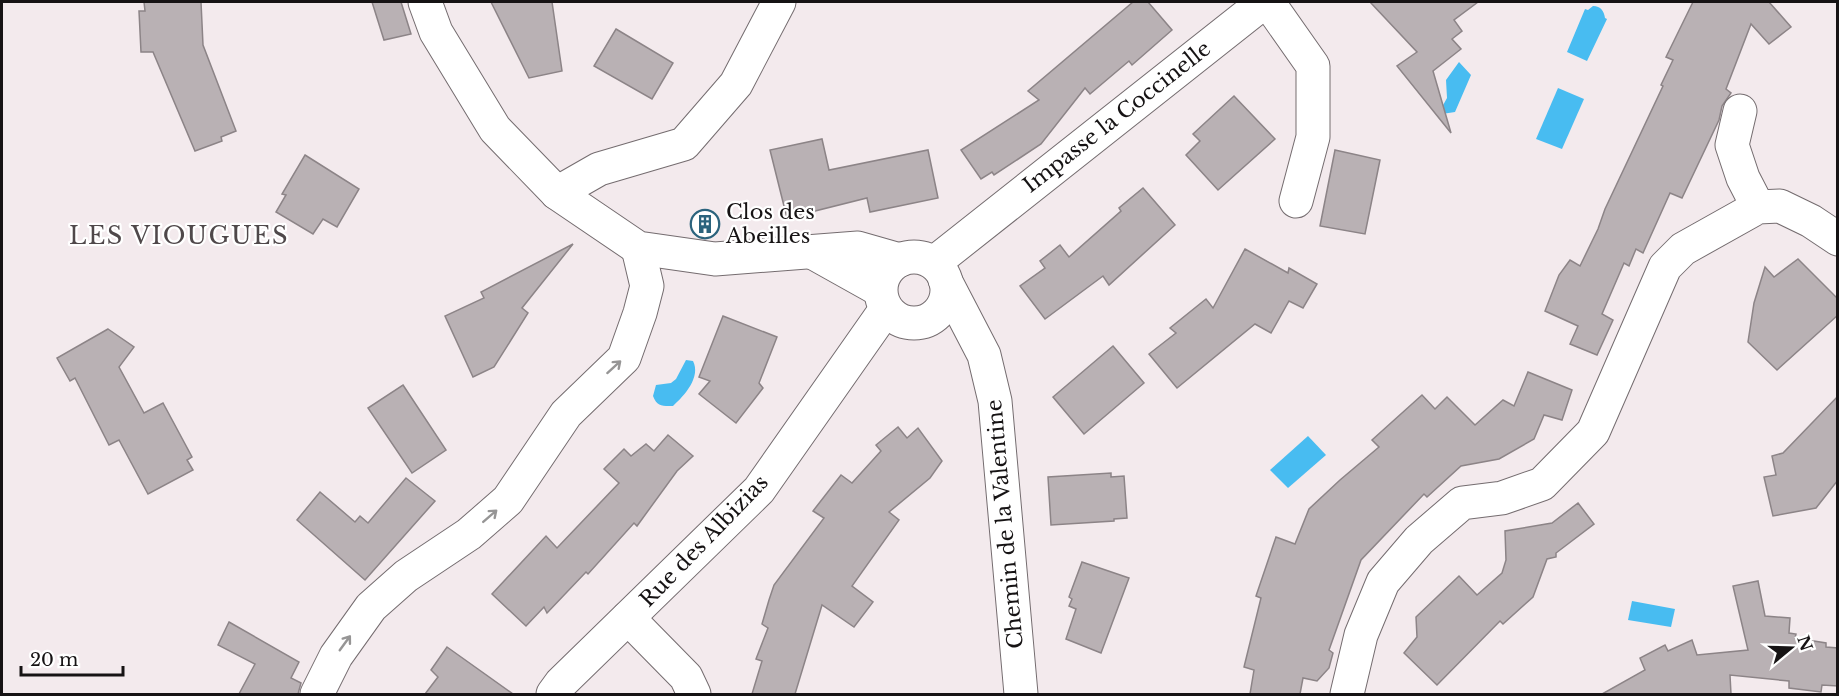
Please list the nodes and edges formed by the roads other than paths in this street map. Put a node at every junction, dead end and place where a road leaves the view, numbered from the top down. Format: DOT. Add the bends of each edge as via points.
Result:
graph roads {
  1 [pos="425,2"];
  2 [pos="779,2"];
  3 [pos="1264,2"];
  4 [pos="1268,2"];
  5 [pos="1740,111"];
  6 [pos="557,193"];
  7 [pos="1296,201"];
  8 [pos="1758,207"];
  9 [pos="1838,238"];
  10 [pos="638,248"];
  11 [pos="812,252"];
  12 [pos="900,260"];
  13 [pos="941,273"];
  14 [pos="883,300"];
  15 [pos="932,319"];
  16 [pos="860,344"];
  17 [pos="984,355"];
  18 [pos="628,618"];
  19 [pos="317,694"];
  20 [pos="553,694"];
  21 [pos="694,694"];
  22 [pos="1021,694"];
  23 [pos="1347,694"];
  1 -- 6 [label="street" via="436,32 495,129"];
  2 -- 6 [label="street" via="736,84 684,144 598,169"];
  3 -- 13 [label="street, Impasse la Coccinelle" via="971,233"];
  4 -- 7 [label="street" via="1312,66 1313,137"];
  5 -- 8 [label="street" via="1732,145"];
  6 -- 10 [label="street"];
  8 -- 9 [label="street" via="1780,206"];
  8 -- 23 [label="street" via="1683,249 1665,267 1593,432 1542,484 1502,498 1462,503 1419,540 1383,582 1361,635"];
  10 -- 11 [label="street" via="715,259"];
  19 -- 10 [label="street, one-way" via="336,656 371,606 406,576 469,534 508,500 566,414 624,358 647,286"];
  11 -- 12 [label="street" via="858,248"];
  11 -- 14 [label="street"];
  12 -- 13 [label="street" via="911,256 924,258"];
  12 -- 14 [label="street" via="881,281"];
  13 -- 15 [label="street" via="946,298 943,308"];
  13 -- 17 [label="street, Chemin de la Valentine"];
  14 -- 15 [label="street" via="901,322 912,324"];
  14 -- 16 [label="street, Rue des Albizias"];
  15 -- 16 [label="street"];
  15 -- 17 [label="street"];
  16 -- 18 [label="street, Rue des Albizias" via="759,490"];
  17 -- 22 [label="street, Chemin de la Valentine" via="999,431"];
  18 -- 20 [label="street, Rue des Albizias"];
  18 -- 21 [label="street" via="686,677"];
}
